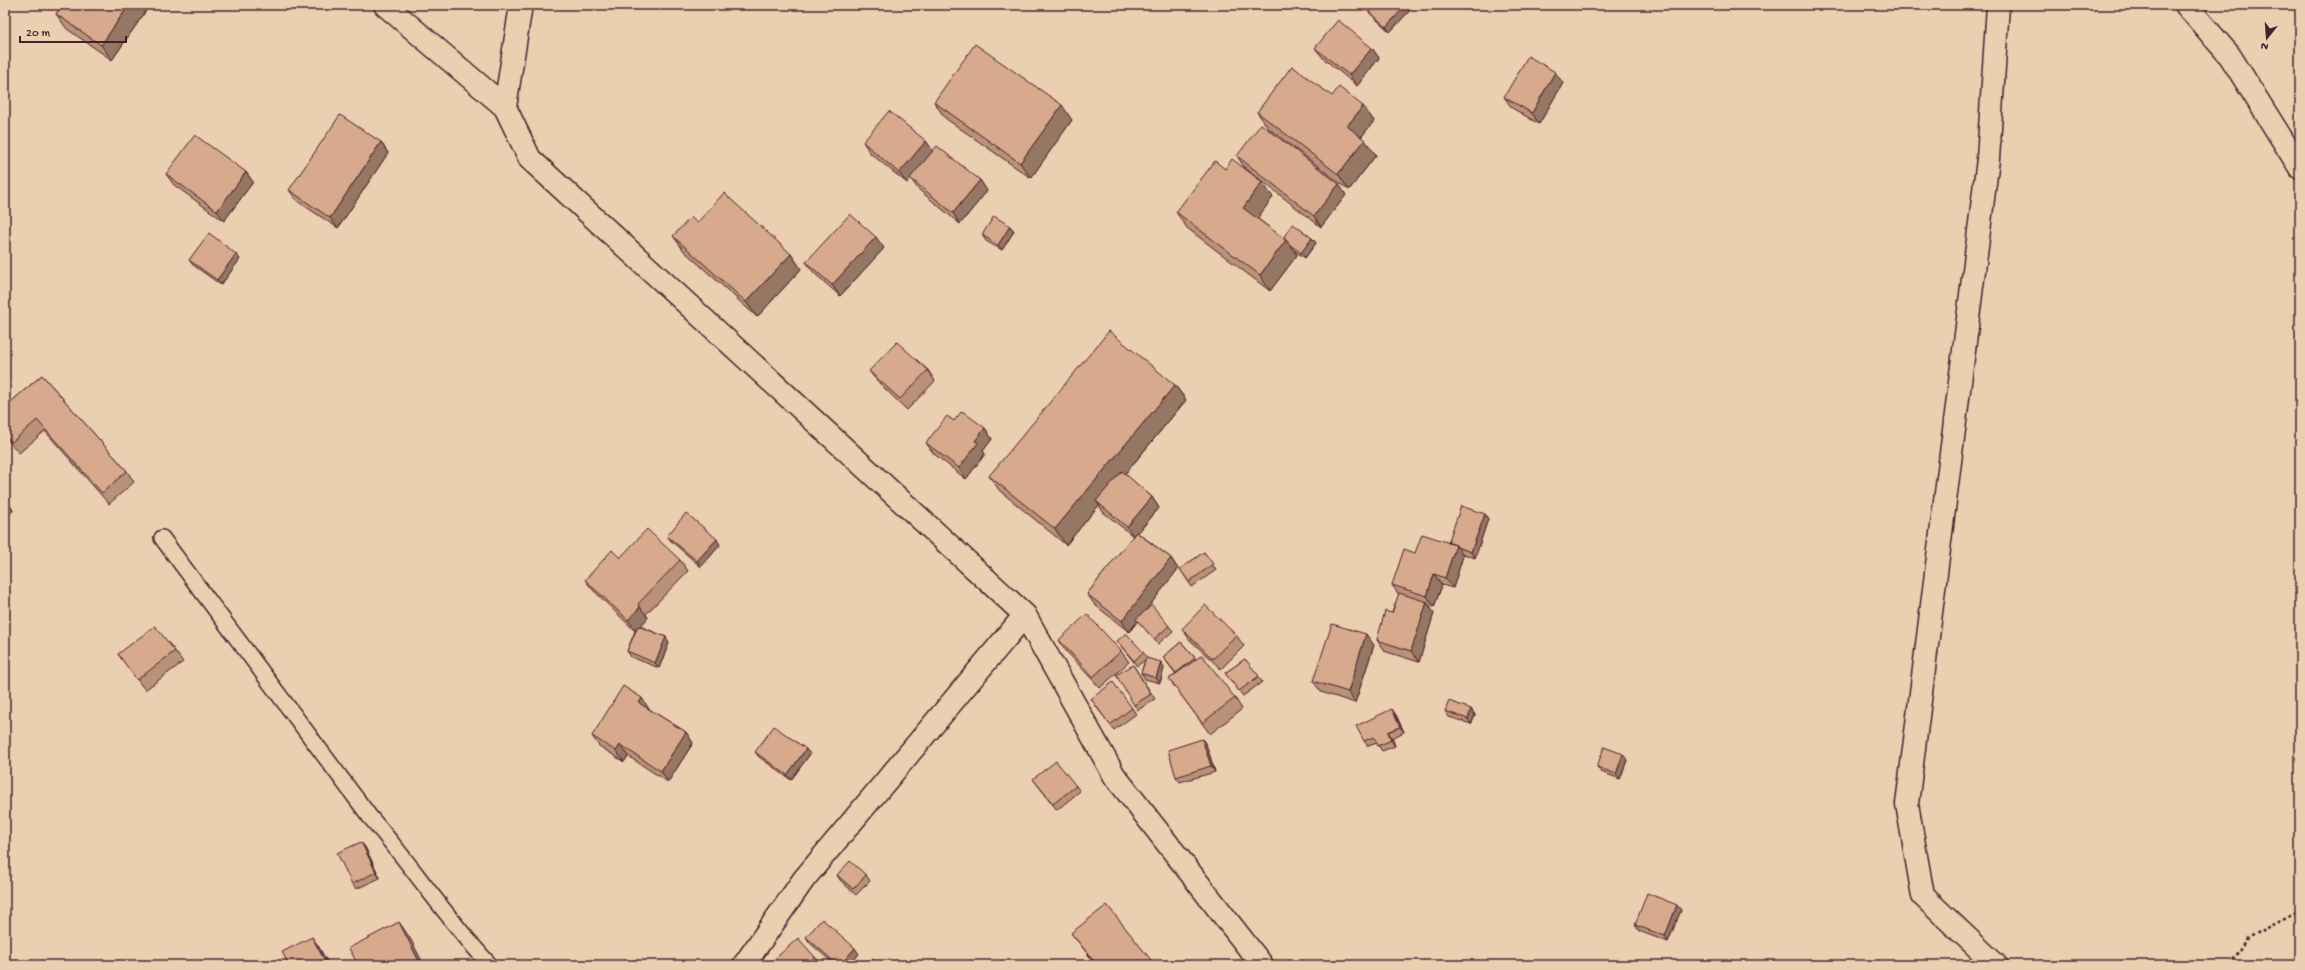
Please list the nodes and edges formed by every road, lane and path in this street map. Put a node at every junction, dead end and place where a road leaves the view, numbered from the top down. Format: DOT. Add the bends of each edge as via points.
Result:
graph roads {
  1 [pos="385,5"];
  2 [pos="521,5"];
  3 [pos="1998,5"];
  4 [pos="2186,5"];
  5 [pos="505,107"];
  6 [pos="2300,168"];
  7 [pos="162,538"];
  8 [pos="1025,615"];
  9 [pos="2300,911"];
  10 [pos="490,965"];
  11 [pos="744,965"];
  12 [pos="1262,965"];
  13 [pos="1996,965"];
  14 [pos="2230,965"];
  1 -- 5 [label="street"];
  2 -- 5 [label="street"];
  3 -- 13 [label="street" via="1988,159 1907,804 1923,896"];
  4 -- 6 [label="street" via="2230,56"];
  5 -- 8 [label="street" via="530,159"];
  7 -- 10 [label="lane" via="370,817 405,857 462,935"];
  8 -- 11 [label="street" via="804,880"];
  8 -- 12 [label="street" via="1114,776"];
  9 -- 14 [label="path" via="2248,938"];
}
